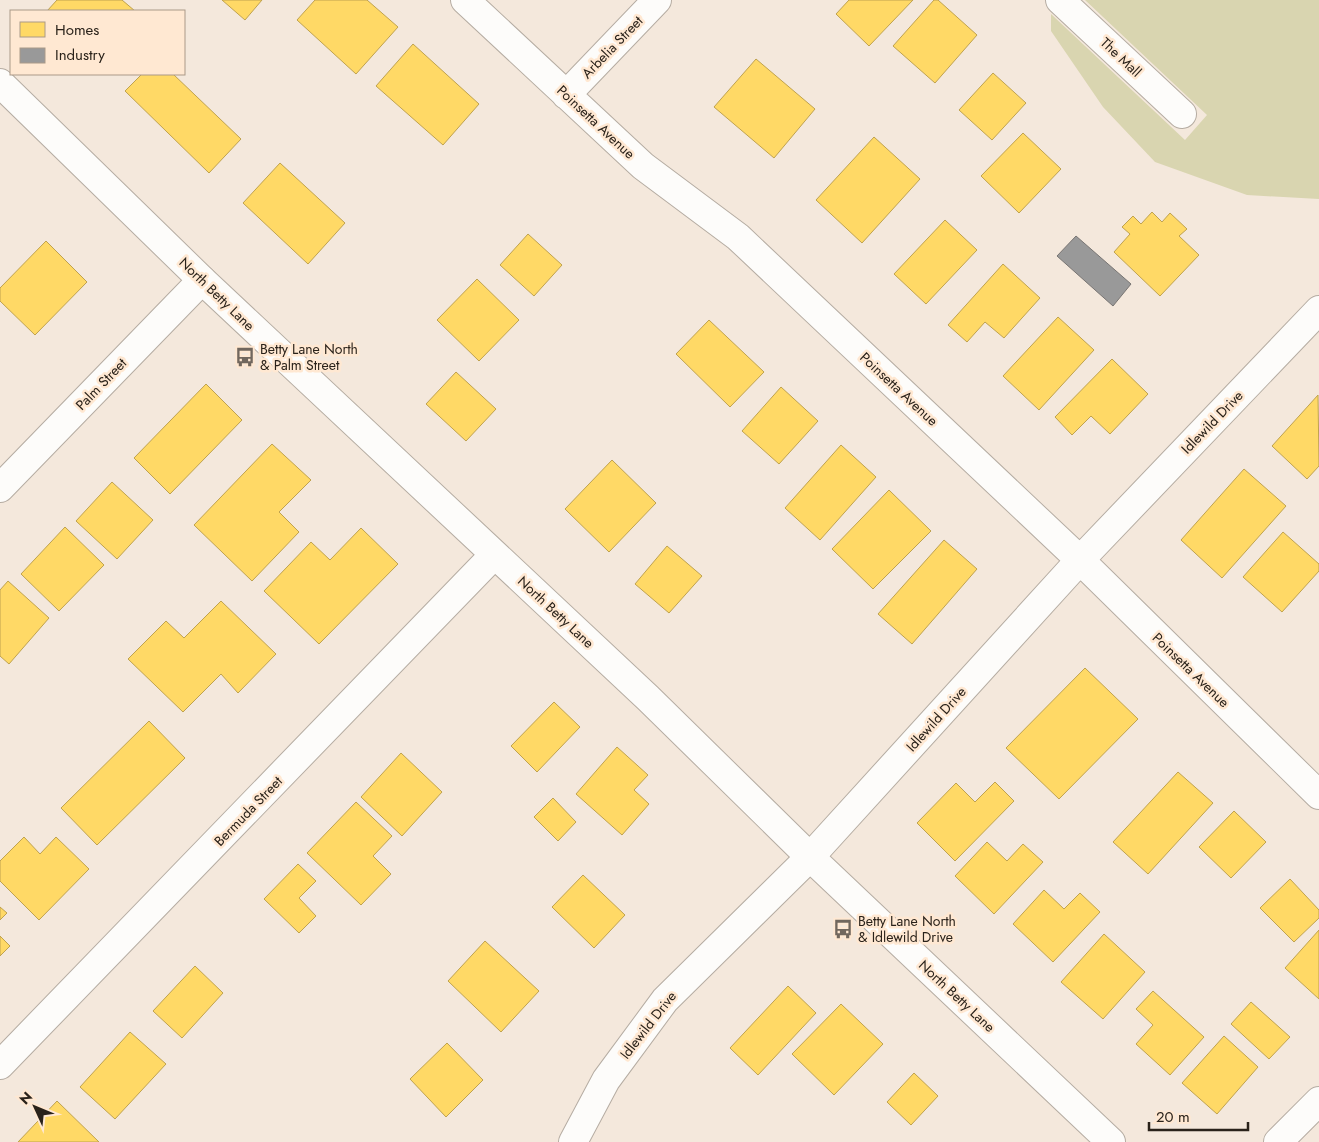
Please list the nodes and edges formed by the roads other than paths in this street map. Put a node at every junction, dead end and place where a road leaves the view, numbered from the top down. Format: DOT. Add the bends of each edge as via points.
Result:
graph roads {
  1 [pos="465,0"];
  2 [pos="658,0"];
  3 [pos="1060,0"];
  4 [pos="0,83"];
  5 [pos="566,95"];
  6 [pos="1182,114"];
  7 [pos="202,280"];
  8 [pos="1319,310"];
  9 [pos="0,488"];
  10 [pos="494,555"];
  11 [pos="1080,560"];
  12 [pos="1319,795"];
  13 [pos="810,857"];
  14 [pos="0,1065"];
  15 [pos="1319,1101"];
  16 [pos="573,1142"];
  17 [pos="1111,1142"];
  18 [pos="1278,1142"];
  1 -- 5 [label="street, Poinsetta Avenue"];
  2 -- 5 [label="street, Arbelia Street"];
  3 -- 6 [label="street, The Mall"];
  4 -- 7 [label="street, North Betty Lane"];
  5 -- 11 [label="street, Poinsetta Avenue" via="643,166 738,237"];
  7 -- 9 [label="street, Palm Street"];
  7 -- 10 [label="street, North Betty Lane"];
  8 -- 11 [label="street, Idlewild Drive"];
  10 -- 13 [label="street, North Betty Lane" via="648,698"];
  10 -- 14 [label="street, Bermuda Street"];
  11 -- 12 [label="street, Poinsetta Avenue"];
  11 -- 13 [label="street, Idlewild Drive"];
  13 -- 16 [label="street, Idlewild Drive" via="665,1000 606,1080"];
  13 -- 17 [label="street, North Betty Lane"];
  15 -- 18 [label="street"];
}
